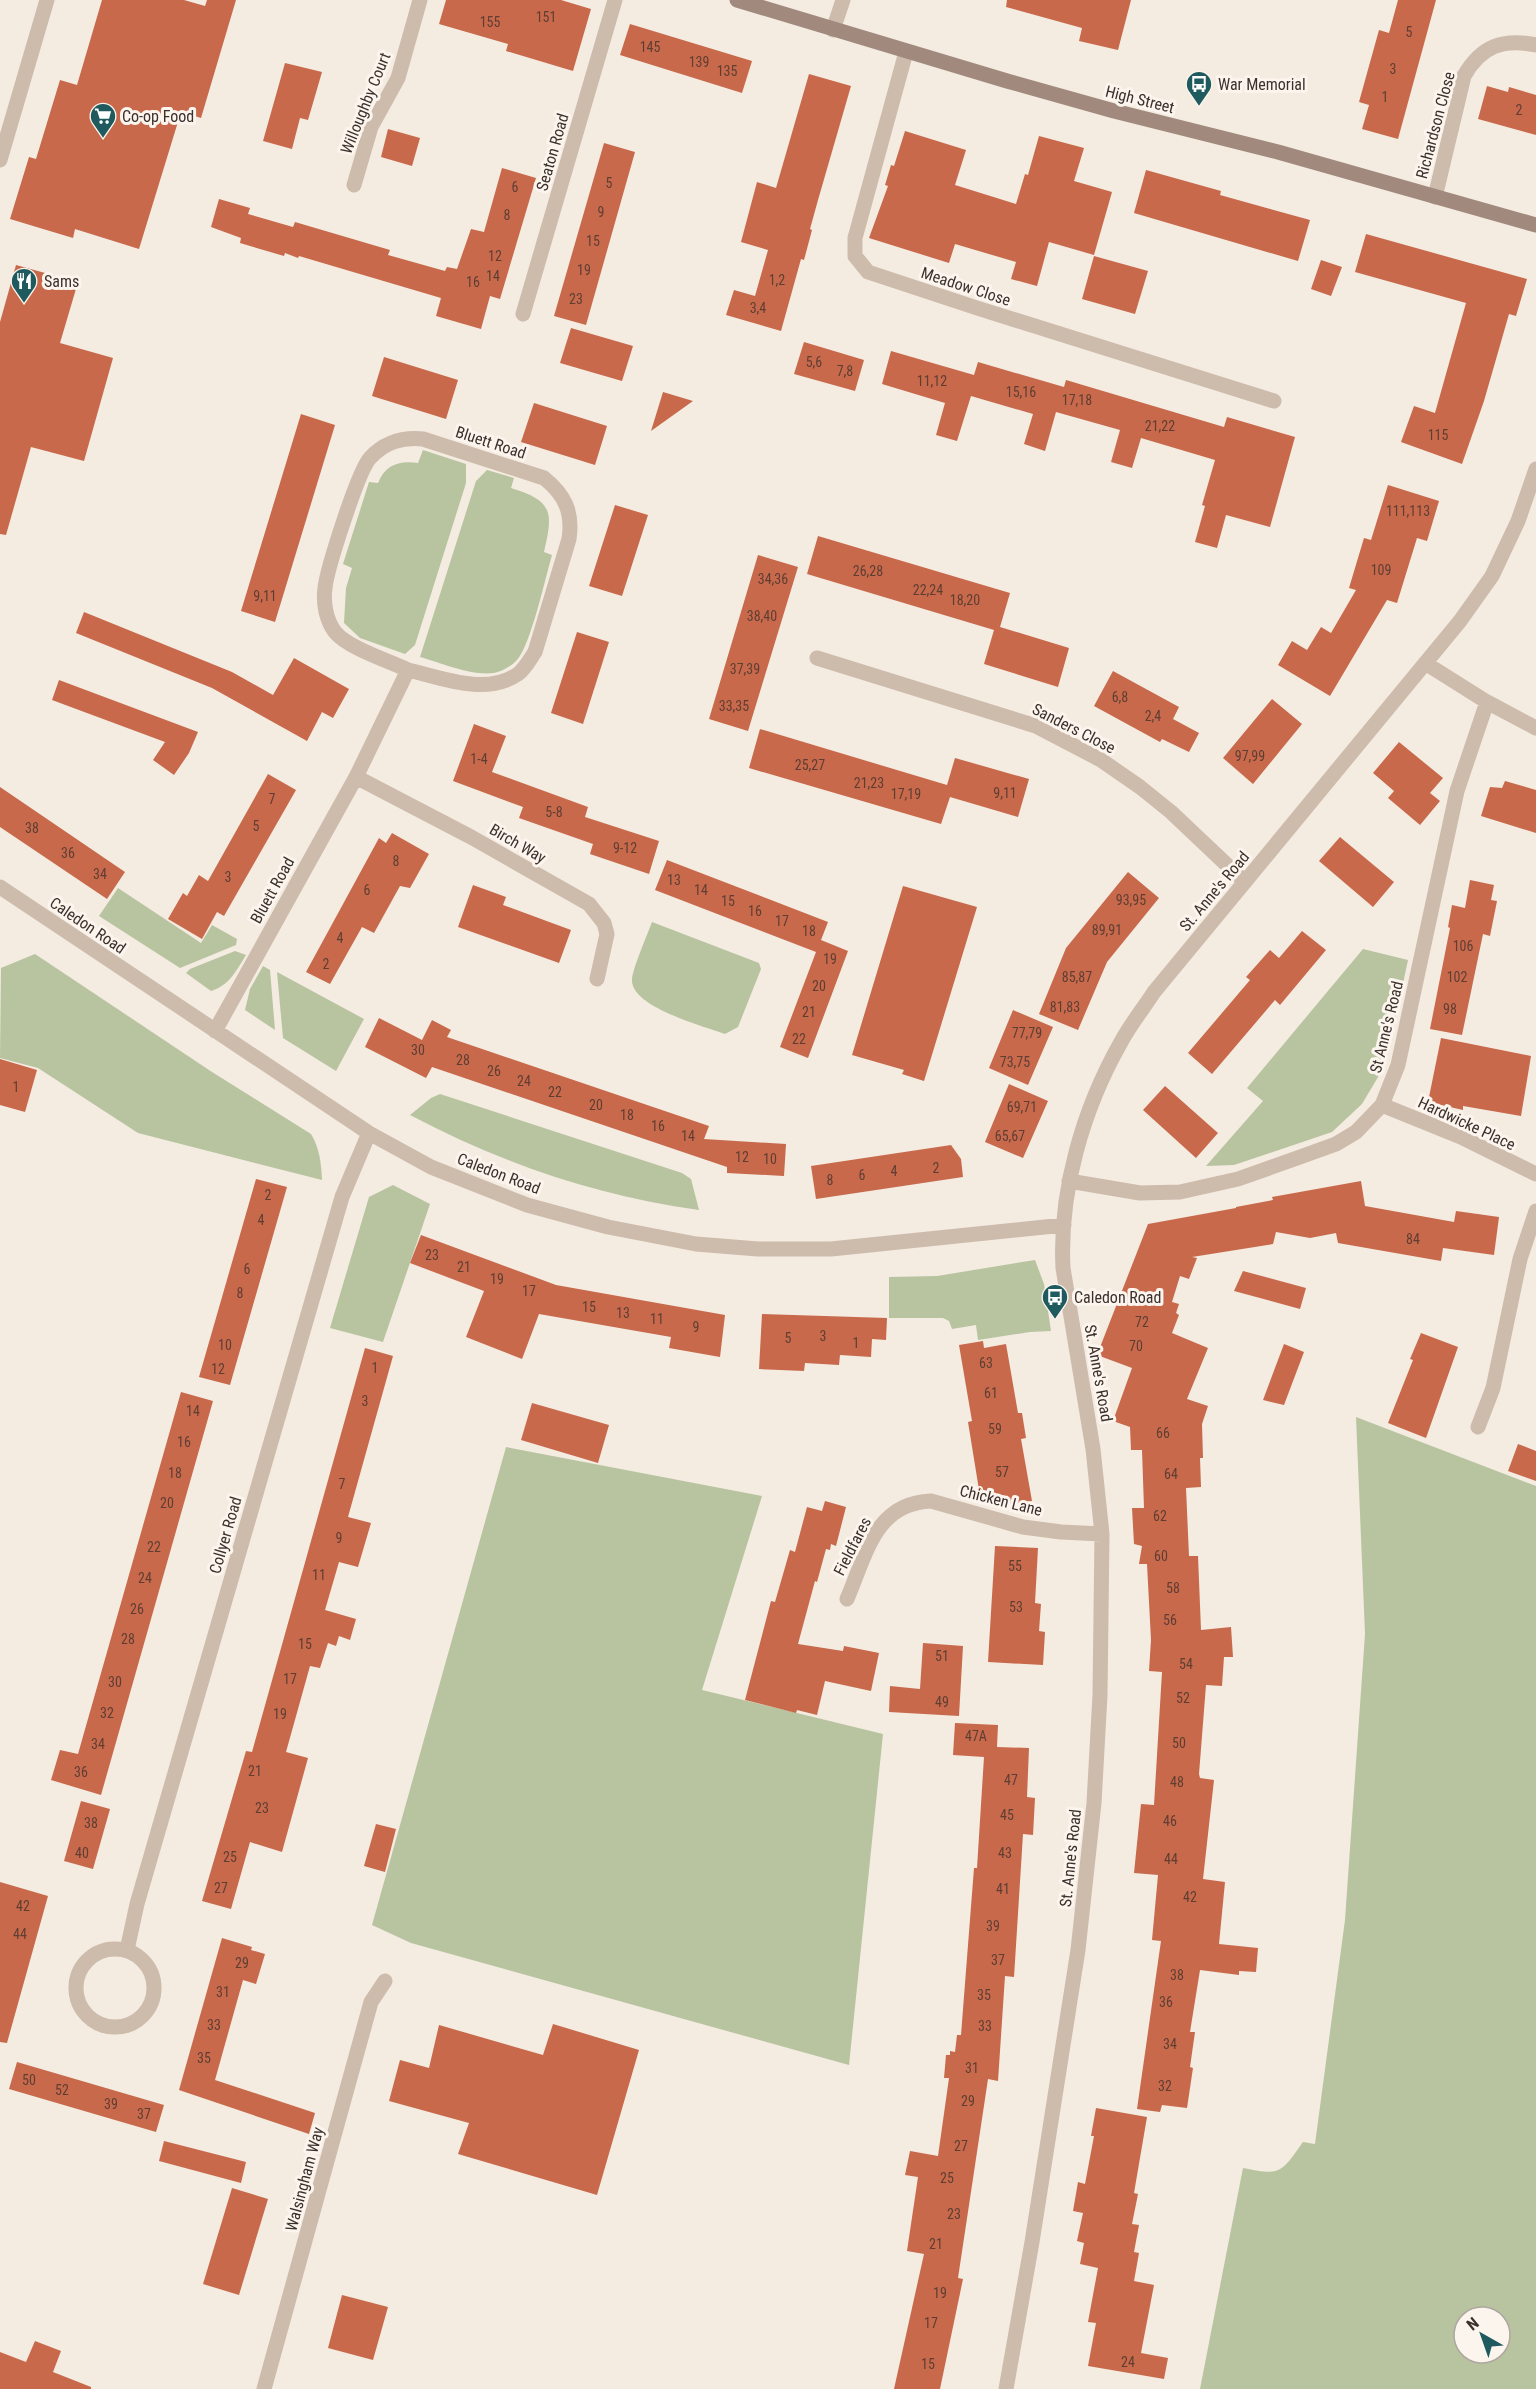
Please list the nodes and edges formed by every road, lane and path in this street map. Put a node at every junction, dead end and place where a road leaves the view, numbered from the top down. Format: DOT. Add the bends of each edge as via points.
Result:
graph roads {
  1 [pos="47,0"];
  2 [pos="420,0"];
  3 [pos="615,0"];
  4 [pos="737,0"];
  5 [pos="843,0"];
  6 [pos="833,30"];
  7 [pos="1536,45"];
  8 [pos="906,52"];
  9 [pos="0,160"];
  10 [pos="354,184"];
  11 [pos="1435,196"];
  12 [pos="1536,225"];
  13 [pos="523,314"];
  14 [pos="1274,401"];
  15 [pos="1536,470"];
  16 [pos="817,658"];
  17 [pos="1425,663"];
  18 [pos="408,670"];
  19 [pos="1487,702"];
  20 [pos="1536,728"];
  21 [pos="356,777"];
  22 [pos="1245,882"];
  23 [pos="0,887"];
  24 [pos="597,979"];
  25 [pos="215,1031"];
  26 [pos="1382,1105"];
  27 [pos="369,1133"];
  28 [pos="1536,1174"];
  29 [pos="1069,1181"];
  30 [pos="1536,1211"];
  31 [pos="1064,1225"];
  32 [pos="1478,1427"];
  33 [pos="894,1511"];
  34 [pos="1102,1534"];
  35 [pos="847,1599"];
  36 [pos="127,1950"];
  37 [pos="385,1981"];
  38 [pos="264,2389"];
  39 [pos="1006,2389"];
  1 -- 9 [label="street"];
  2 -- 10 [label="street, Willoughby Court" via="398,78 371,127"];
  3 -- 13 [label="street, Seaton Road"];
  4 -- 6 [label="street, High Street"];
  5 -- 6 [label="street"];
  6 -- 8 [label="street, High Street"];
  7 -- 11 [label="street, Richardson Close" via="1496,45 1472,62 1464,76"];
  8 -- 11 [label="street, High Street"];
  8 -- 14 [label="street, Meadow Close" via="855,238 855,256 868,272"];
  11 -- 12 [label="street, High Street"];
  15 -- 17 [label="street, St. Anne's Road" via="1492,576"];
  16 -- 22 [label="street, Sanders Close" via="1036,726 1101,760 1171,812"];
  17 -- 19 [label="street"];
  17 -- 22 [label="street, St. Anne's Road"];
  18 -- 18 [label="street, Bluett Road" via="349,643 336,633 327,617 325,587 358,478 368,460 392,442 423,439 544,478 563,498 571,524 535,652 527,664 504,681 487,685"];
  18 -- 21 [label="street, Bluett Road"];
  19 -- 20 [label="street"];
  19 -- 26 [label="street, St Anne's Road" via="1457,791 1398,1065"];
  21 -- 24 [label="street, Birch Way" via="589,904 604,923 607,934"];
  21 -- 25 [label="street, Bluett Road"];
  22 -- 29 [label="street, St. Anne's Road" via="1154,992 1121,1041 1097,1092"];
  23 -- 25 [label="street, Caledon Road"];
  25 -- 27 [label="street, Caledon Road"];
  26 -- 28 [label="street, Hardwicke Place" via="1461,1137"];
  26 -- 29 [label="street, St Anne's Road" via="1356,1132 1336,1144 1238,1179 1157,1194"];
  27 -- 31 [label="street, Caledon Road" via="431,1167 527,1205 608,1227 696,1244 831,1250"];
  27 -- 36 [label="street, Collyer Road" via="342,1197 137,1904"];
  29 -- 31 [label="street, St. Anne's Road"];
  30 -- 32 [label="street" via="1520,1259 1493,1388"];
  31 -- 34 [label="street, St. Anne's Road" via="1063,1268 1094,1449"];
  33 -- 34 [label="street, Chicken Lane" via="931,1501 1023,1527"];
  33 -- 35 [label="street, Fieldfares" via="874,1537"];
  34 -- 39 [label="street, St. Anne's Road" via="1094,1803 1078,1950"];
  36 -- 36 [label="street" via="100,1952 89,1959 76,1982 82,2009 91,2019 115,2028 138,2020 153,2000 155,1988 147,1965"];
  37 -- 38 [label="street, Walsingham Way" via="371,2002"];
}
